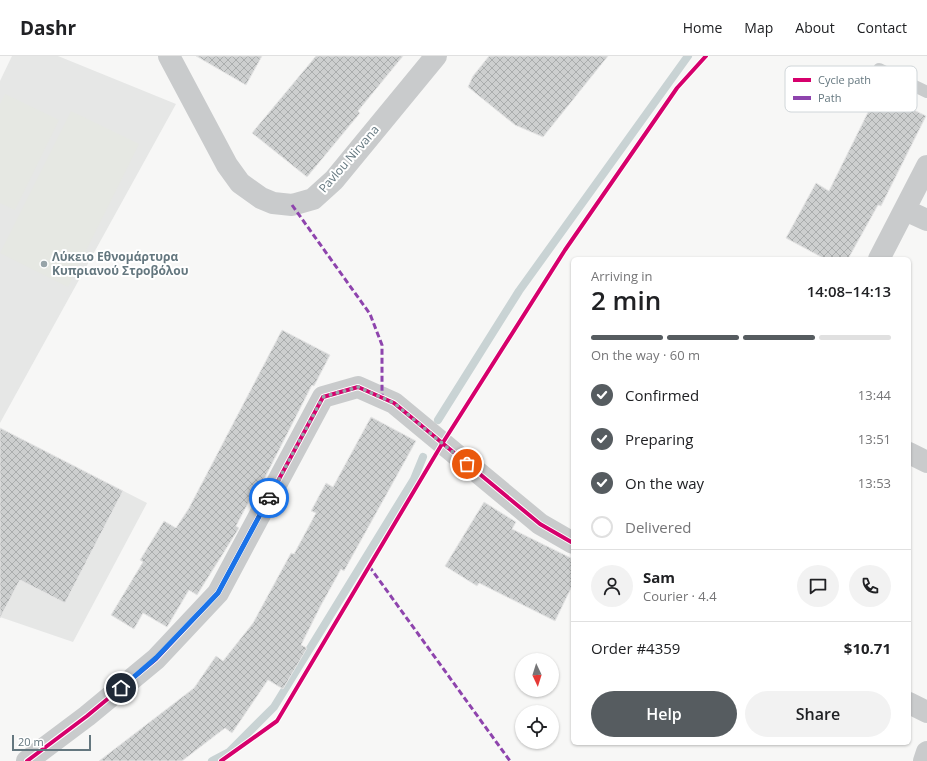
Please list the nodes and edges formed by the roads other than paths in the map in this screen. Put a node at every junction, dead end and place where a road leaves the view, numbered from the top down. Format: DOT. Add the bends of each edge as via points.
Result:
graph roads {
  1 [pos="169,56"];
  2 [pos="436,56"];
  3 [pos="917,87"];
  4 [pos="927,92"];
  5 [pos="927,166"];
  6 [pos="905,210"];
  7 [pos="927,220"];
  8 [pos="880,257"];
  9 [pos="911,454"];
  10 [pos="927,462"];
  11 [pos="571,542"];
  12 [pos="911,704"];
  13 [pos="927,712"];
  14 [pos="927,752"];
  15 [pos="27,761"];
  16 [pos="924,761"];
  1 -- 2 [label="street, Pavlou Nirvana" via="227,165 240,183 261,198 273,203 292,205 313,199 334,180"];
  3 -- 4 [label="lane"];
  5 -- 6 [label="street"];
  6 -- 7 [label="street"];
  6 -- 8 [label="street"];
  9 -- 10 [label="street"];
  11 -- 15 [label="street" via="540,524 394,403 358,387 323,397 218,593 156,658 87,716"];
  12 -- 13 [label="street"];
  14 -- 16 [label="street"];
}
